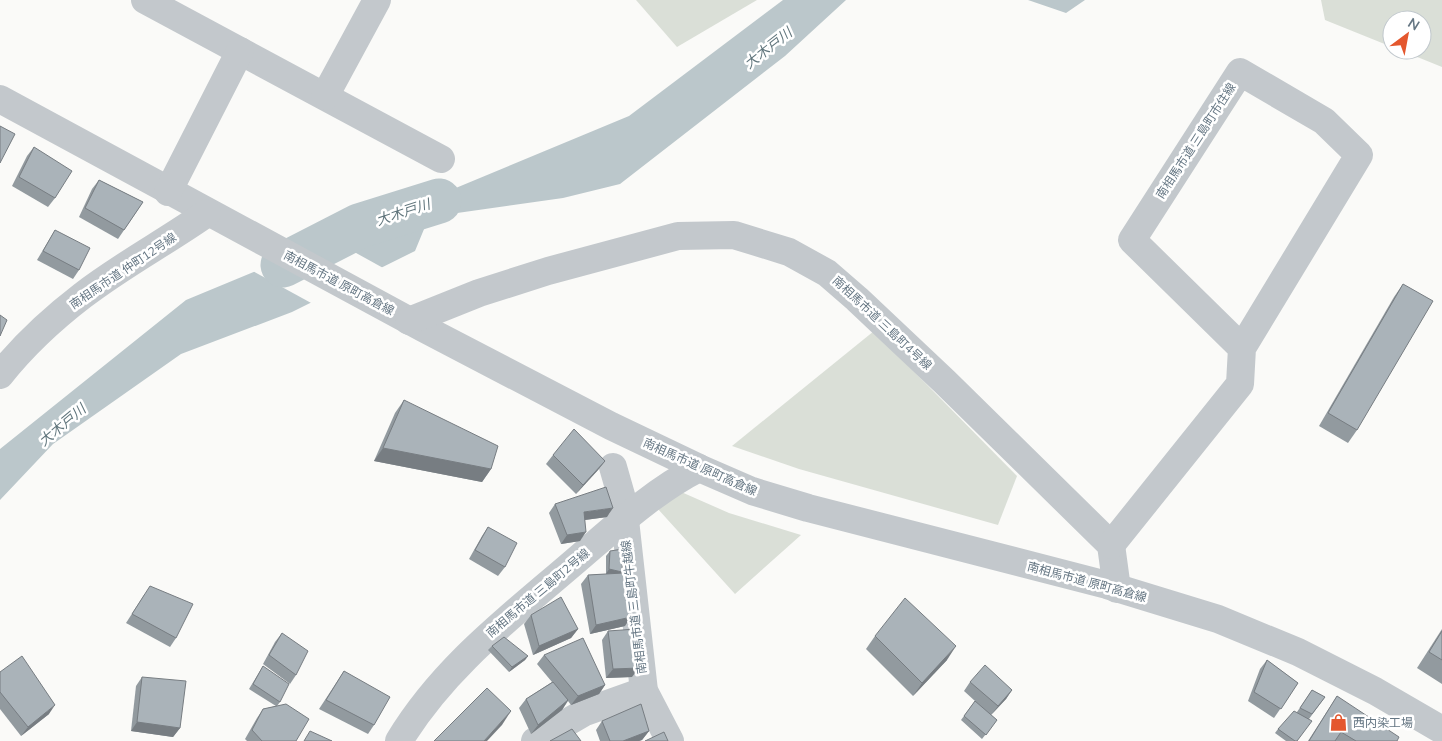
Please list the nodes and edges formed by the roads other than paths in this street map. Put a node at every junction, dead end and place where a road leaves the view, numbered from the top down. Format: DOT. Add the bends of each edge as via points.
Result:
graph roads {
  1 [pos="146,0"];
  2 [pos="377,0"];
  3 [pos="240,51"];
  4 [pos="325,96"];
  5 [pos="0,99"];
  6 [pos="441,159"];
  7 [pos="168,192"];
  8 [pos="207,213"];
  9 [pos="409,321"];
  10 [pos="1242,348"];
  11 [pos="0,376"];
  12 [pos="613,467"];
  13 [pos="700,468"];
  14 [pos="624,519"];
  15 [pos="1111,545"];
  16 [pos="1117,589"];
  17 [pos="644,691"];
  18 [pos="1442,730"];
  19 [pos="399,741"];
  20 [pos="535,741"];
  21 [pos="670,741"];
  1 -- 3 [label="street"];
  2 -- 4 [label="street"];
  3 -- 4 [label="street"];
  3 -- 7 [label="street"];
  4 -- 6 [label="street"];
  5 -- 7 [label="street, 南相馬市道 原町高倉線"];
  7 -- 8 [label="street, 南相馬市道 原町高倉線"];
  8 -- 9 [label="street, 南相馬市道 原町高倉線"];
  8 -- 11 [label="street, 南相馬市道 仲町12号線" via="84,294 36,334"];
  9 -- 13 [label="street, 南相馬市道 原町高倉線" via="611,426"];
  9 -- 15 [label="street, 南相馬市道 三島町4号線" via="479,293 548,271 678,236 734,235 777,248 827,273 857,299"];
  10 -- 10 [label="street, 南相馬市道 三島町市住線" via="1132,240 1240,72 1324,121 1359,155"];
  10 -- 15 [label="street, 南相馬市道 三島町市住線" via="1240,384"];
  12 -- 14 [label="street, 南相馬市道 三島町牛越線"];
  13 -- 14 [label="street, 南相馬市道 三島町2号線" via="677,480"];
  13 -- 16 [label="street, 南相馬市道 原町高倉線" via="752,491 808,508"];
  14 -- 17 [label="street, 南相馬市道 三島町牛越線"];
  14 -- 19 [label="street, 南相馬市道 三島町2号線" via="480,642 436,688"];
  15 -- 16 [label="street"];
  16 -- 18 [label="street, 南相馬市道 原町高倉線" via="1218,619 1298,652"];
  17 -- 20 [label="street" via="585,712"];
  17 -- 21 [label="street, 南相馬市道 三島町牛越線"];
}
